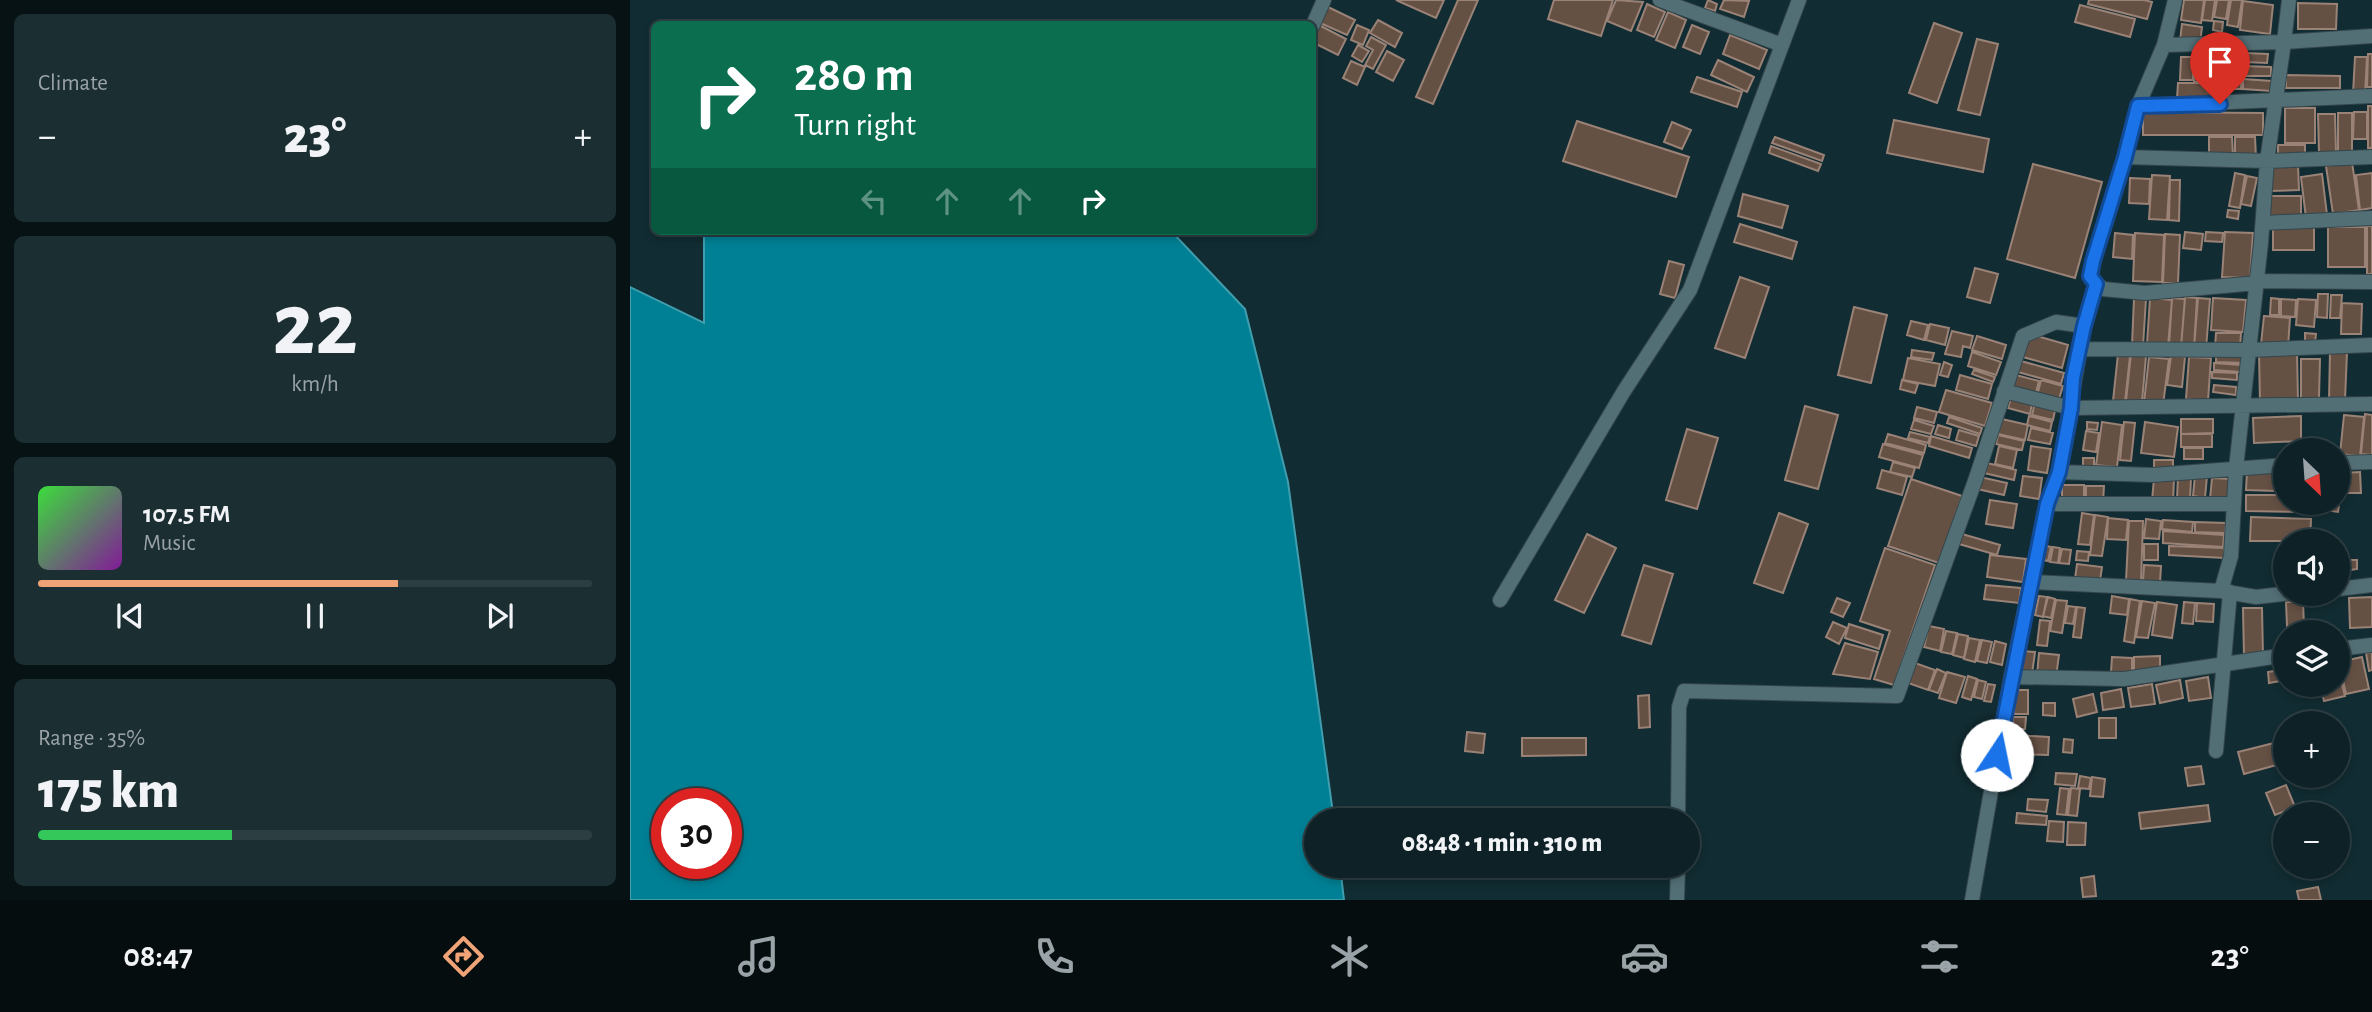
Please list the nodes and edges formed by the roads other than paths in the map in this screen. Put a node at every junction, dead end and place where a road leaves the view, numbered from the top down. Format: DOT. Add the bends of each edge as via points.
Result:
graph roads {
  1 [pos="1324,0"];
  2 [pos="1660,0"];
  3 [pos="1799,0"];
  4 [pos="2175,0"];
  5 [pos="2289,0"];
  6 [pos="1315,21"];
  7 [pos="2372,36"];
  8 [pos="2284,42"];
  9 [pos="1782,45"];
  10 [pos="2164,45"];
  11 [pos="2372,96"];
  12 [pos="2274,102"];
  13 [pos="2138,106"];
  14 [pos="2125,157"];
  15 [pos="2372,157"];
  16 [pos="2267,160"];
  17 [pos="2372,218"];
  18 [pos="2263,223"];
  19 [pos="2372,282"];
  20 [pos="2257,283"];
  21 [pos="2096,284"];
  22 [pos="2084,326"];
  23 [pos="2372,345"];
  24 [pos="2080,349"];
  25 [pos="2249,350"];
  26 [pos="2004,391"];
  27 [pos="2372,404"];
  28 [pos="2244,407"];
  29 [pos="2071,408"];
  30 [pos="2372,462"];
  31 [pos="2350,463"];
  32 [pos="2273,467"];
  33 [pos="2235,468"];
  34 [pos="2059,472"];
  35 [pos="2047,504"];
  36 [pos="2233,505"];
  37 [pos="2032,582"];
  38 [pos="2372,586"];
  39 [pos="2350,588"];
  40 [pos="2226,592"];
  41 [pos="2273,595"];
  42 [pos="1500,600"];
  43 [pos="2372,645"];
  44 [pos="2350,648"];
  45 [pos="2273,657"];
  46 [pos="2224,663"];
  47 [pos="2011,677"];
  48 [pos="2216,751"];
  49 [pos="1678,808"];
  50 [pos="1678,878"];
  51 [pos="1677,900"];
  52 [pos="1972,900"];
  1 -- 6 [label="street"];
  2 -- 9 [label="street"];
  3 -- 9 [label="street"];
  4 -- 10 [label="street"];
  5 -- 8 [label="street"];
  7 -- 8 [label="street"];
  8 -- 10 [label="street"];
  8 -- 12 [label="street"];
  9 -- 42 [label="street" via="1690,290"];
  10 -- 13 [label="street"];
  11 -- 12 [label="street"];
  12 -- 13 [label="street"];
  12 -- 16 [label="street"];
  13 -- 14 [label="street"];
  14 -- 16 [label="street"];
  14 -- 21 [label="street" via="2093,261 2090,276"];
  15 -- 16 [label="street"];
  16 -- 18 [label="street"];
  17 -- 18 [label="street"];
  18 -- 20 [label="street"];
  19 -- 20 [label="street"];
  20 -- 21 [label="street" via="2145,293 2103,289"];
  20 -- 25 [label="street"];
  21 -- 22 [label="street"];
  22 -- 24 [label="street"];
  22 -- 26 [label="street" via="2056,322 2023,336"];
  23 -- 25 [label="street"];
  24 -- 25 [label="street"];
  24 -- 29 [label="street"];
  25 -- 28 [label="street"];
  26 -- 29 [label="street"];
  26 -- 49 [label="street" via="1897,696 1684,691 1679,707"];
  27 -- 28 [label="street"];
  28 -- 29 [label="street"];
  28 -- 33 [label="street"];
  29 -- 34 [label="street"];
  30 -- 31 [label="street"];
  32 -- 33 [label="street"];
  33 -- 34 [label="street" via="2153,475"];
  33 -- 36 [label="street"];
  34 -- 35 [label="street"];
  35 -- 36 [label="street"];
  35 -- 37 [label="street"];
  36 -- 40 [label="street"];
  37 -- 40 [label="street"];
  37 -- 47 [label="street"];
  38 -- 39 [label="street"];
  40 -- 41 [label="street"];
  40 -- 46 [label="street"];
  43 -- 44 [label="street"];
  45 -- 46 [label="street"];
  46 -- 47 [label="street" via="2124,679"];
  46 -- 48 [label="street"];
  47 -- 52 [label="street"];
  50 -- 51 [label="street"];
}
